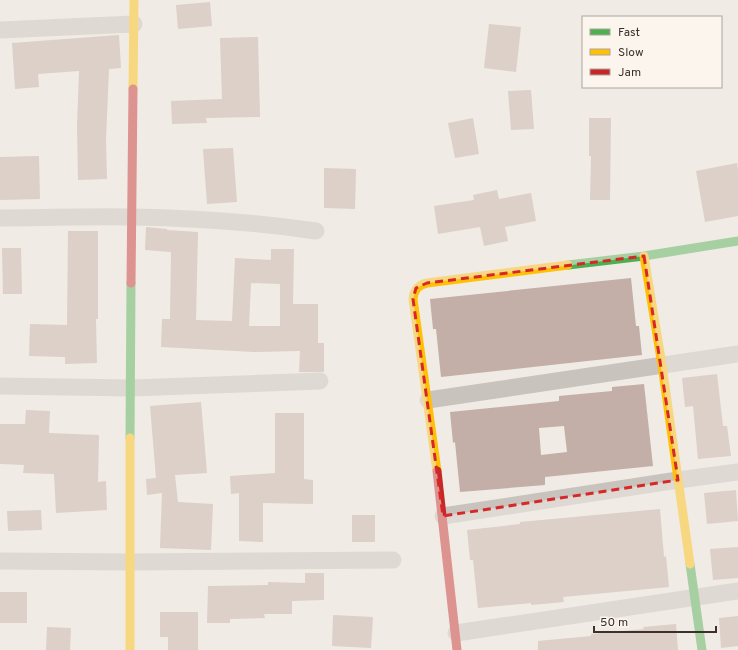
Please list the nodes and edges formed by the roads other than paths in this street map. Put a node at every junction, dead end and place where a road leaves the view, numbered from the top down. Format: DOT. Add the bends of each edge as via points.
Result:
graph roads {
  1 [pos="134,0"];
  2 [pos="134,24"];
  3 [pos="0,30"];
  4 [pos="131,217"];
  5 [pos="0,218"];
  6 [pos="316,231"];
  7 [pos="738,241"];
  8 [pos="644,256"];
  9 [pos="738,354"];
  10 [pos="662,365"];
  11 [pos="320,381"];
  12 [pos="0,386"];
  13 [pos="132,388"];
  14 [pos="428,400"];
  15 [pos="738,472"];
  16 [pos="678,480"];
  17 [pos="444,516"];
  18 [pos="393,560"];
  19 [pos="0,561"];
  20 [pos="131,562"];
  21 [pos="738,591"];
  22 [pos="694,598"];
  23 [pos="456,633"];
  24 [pos="130,650"];
  25 [pos="457,650"];
  26 [pos="702,650"];
  1 -- 2 [label="street"];
  2 -- 3 [label="street"];
  2 -- 4 [label="street"];
  4 -- 5 [label="street"];
  4 -- 6 [label="street" via="230,221"];
  4 -- 13 [label="street"];
  7 -- 8 [label="street"];
  8 -- 10 [label="street"];
  8 -- 14 [label="street" via="421,285 416,288 413,299"];
  9 -- 10 [label="street"];
  10 -- 14 [label="street"];
  10 -- 16 [label="street"];
  11 -- 13 [label="street"];
  12 -- 13 [label="street"];
  13 -- 20 [label="street"];
  14 -- 17 [label="street"];
  15 -- 16 [label="street"];
  16 -- 17 [label="street"];
  16 -- 22 [label="street"];
  17 -- 23 [label="street"];
  18 -- 20 [label="street"];
  19 -- 20 [label="street"];
  20 -- 24 [label="street"];
  21 -- 22 [label="street"];
  22 -- 23 [label="street"];
  22 -- 26 [label="street"];
  23 -- 25 [label="street"];
}
